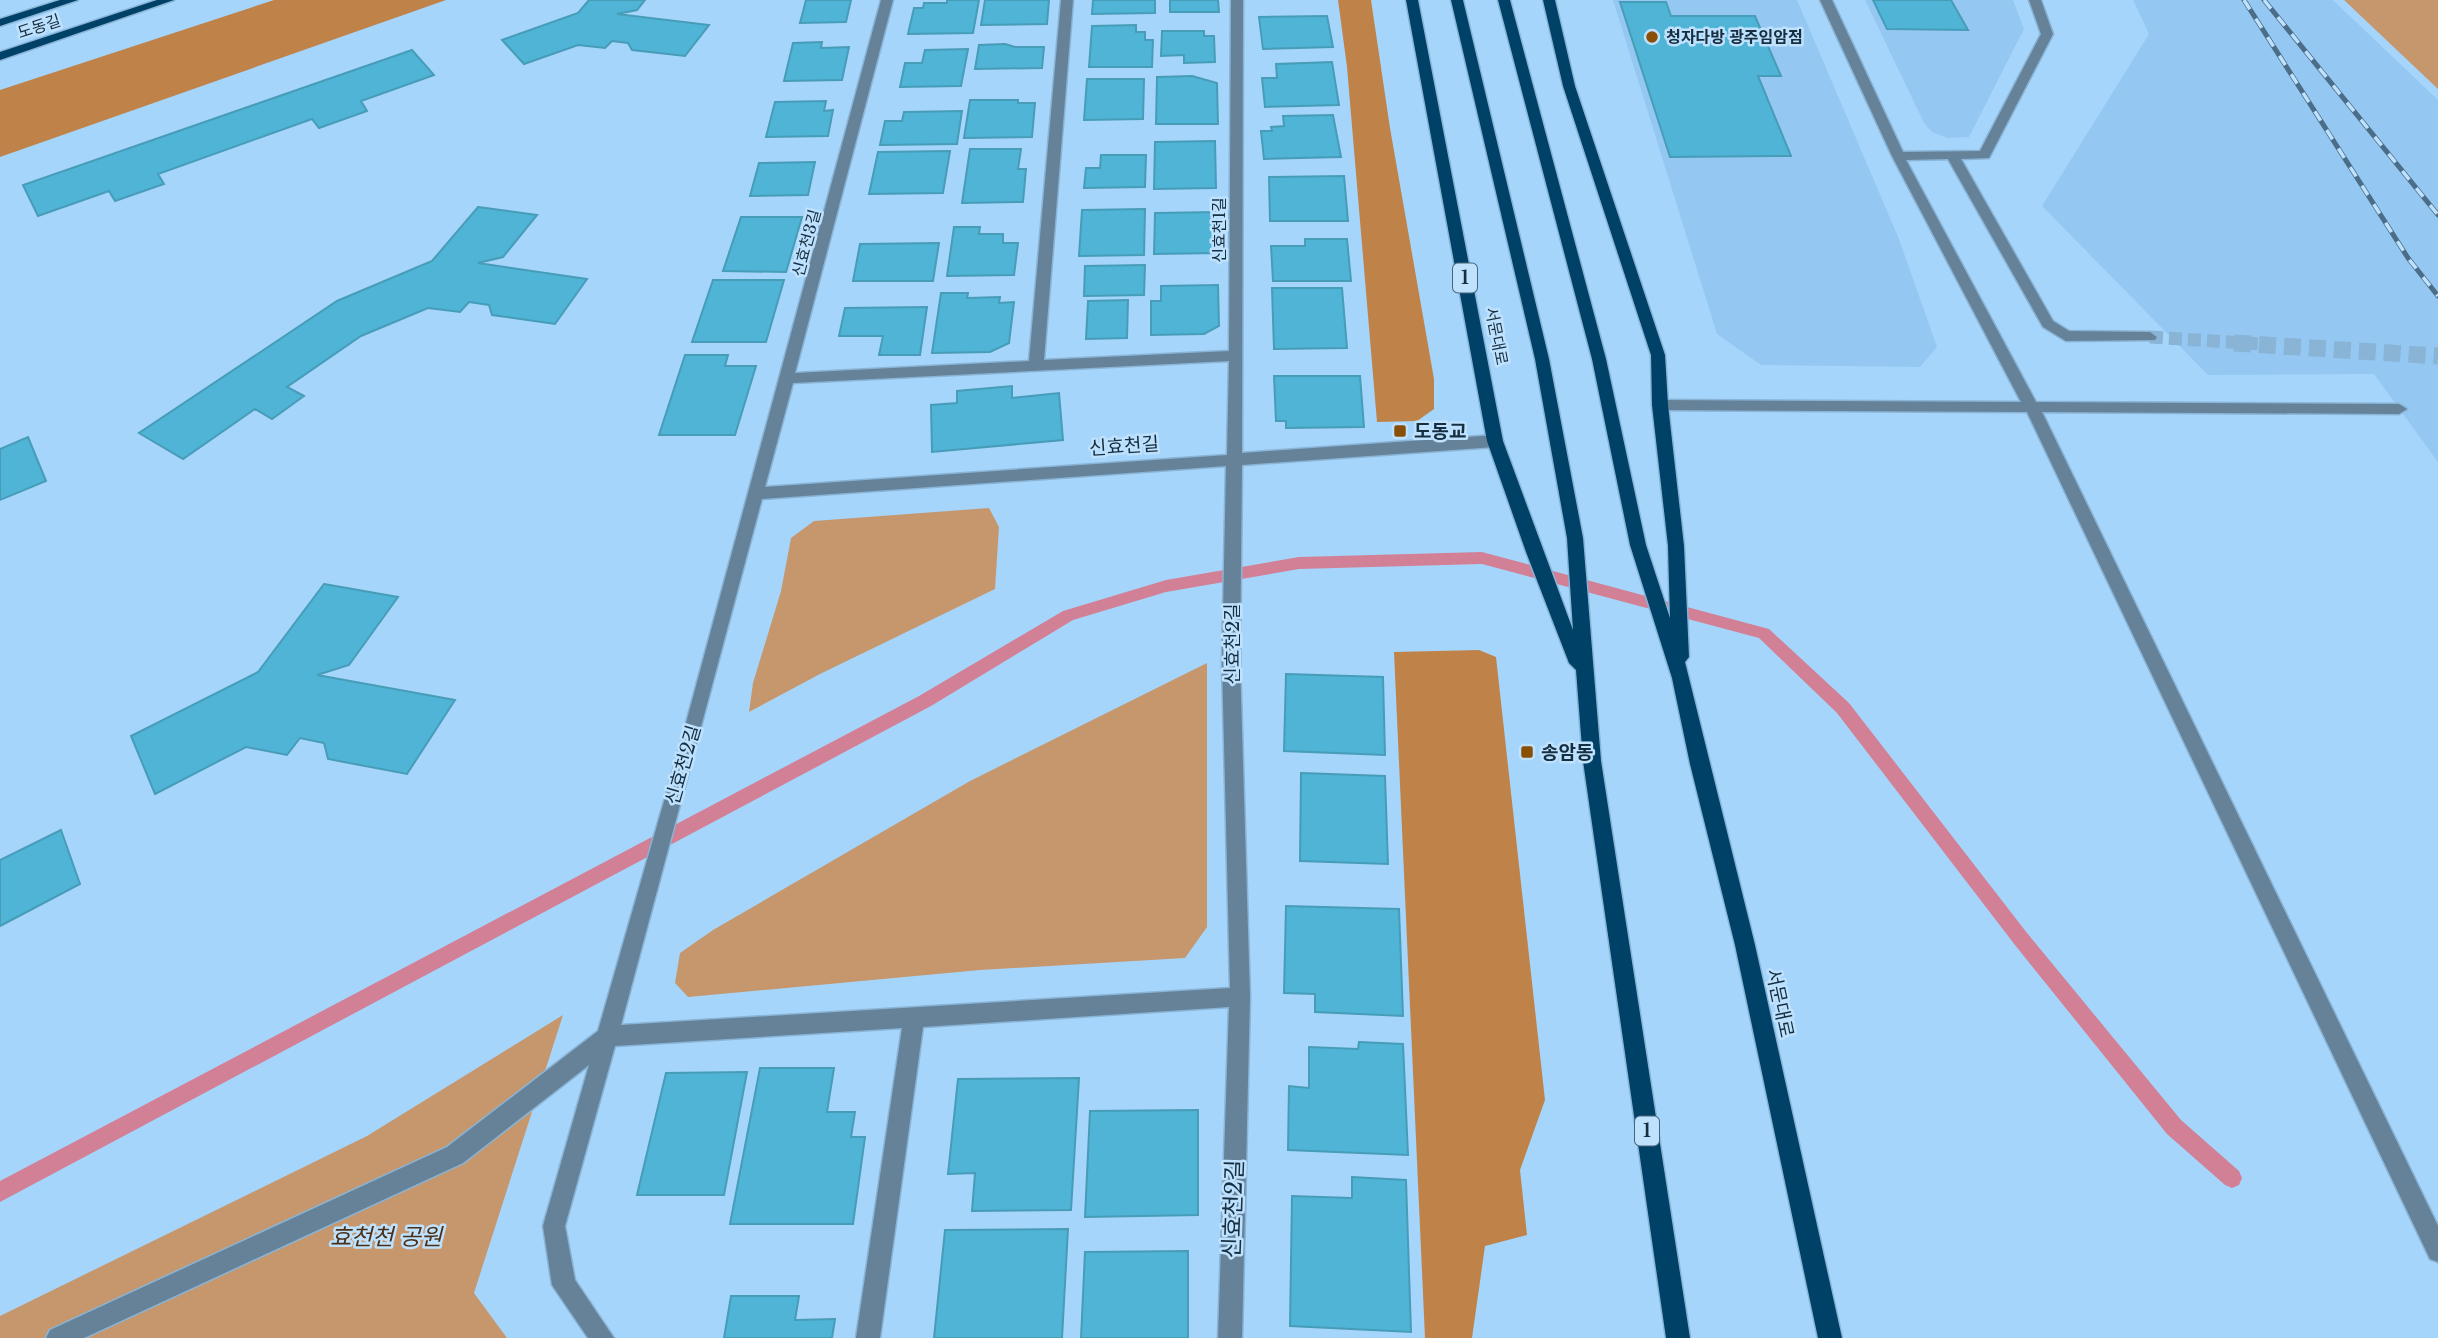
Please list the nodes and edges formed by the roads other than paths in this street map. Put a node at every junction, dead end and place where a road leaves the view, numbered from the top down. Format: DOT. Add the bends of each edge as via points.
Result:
graph roads {
  1 [pos="72,0"];
  2 [pos="167,0"];
  3 [pos="887,0"];
  4 [pos="1067,0"];
  5 [pos="1237,0"];
  6 [pos="1412,0"];
  7 [pos="1457,0"];
  8 [pos="1504,0"];
  9 [pos="1549,0"];
  10 [pos="1826,0"];
  11 [pos="2035,0"];
  12 [pos="0,23"];
  13 [pos="0,56"];
  14 [pos="1952,155"];
  15 [pos="1898,156"];
  16 [pos="2150,337"];
  17 [pos="1236,356"];
  18 [pos="1036,366"];
  19 [pos="789,378"];
  20 [pos="1660,405"];
  21 [pos="2032,408"];
  22 [pos="2399,409"];
  23 [pos="1495,441"];
  24 [pos="1235,459"];
  25 [pos="755,494"];
  26 [pos="1681,678"];
  27 [pos="1585,679"];
  28 [pos="1240,997"];
  29 [pos="914,1016"];
  30 [pos="609,1036"];
  31 [pos="2438,1251"];
  32 [pos="58,1338"];
  33 [pos="602,1338"];
  34 [pos="868,1338"];
  35 [pos="1230,1338"];
  36 [pos="1678,1338"];
  37 [pos="1830,1338"];
  1 -- 12 [label="main road, 도동길"];
  2 -- 13 [label="main road, 도동길"];
  3 -- 19 [label="street, 신효천3길"];
  4 -- 18 [label="street"];
  5 -- 17 [label="street, 신효천1길"];
  6 -- 23 [label="main road, 서문대로 / 1"];
  7 -- 27 [label="main road, 서문대로" via="1542,359 1575,538"];
  8 -- 26 [label="main road" via="1599,359 1638,545"];
  9 -- 20 [label="main road" via="1569,86 1658,355"];
  10 -- 15 [label="street"];
  11 -- 14 [label="street" via="2047,34 1984,155"];
  14 -- 15 [label="street"];
  14 -- 16 [label="street" via="2048,324 2066,336"];
  15 -- 21 [label="street"];
  17 -- 18 [label="street"];
  17 -- 24 [label="street, 신효천1길"];
  18 -- 19 [label="street"];
  19 -- 25 [label="street, 신효천3길"];
  20 -- 21 [label="street"];
  20 -- 26 [label="main road" via="1676,546"];
  21 -- 22 [label="street"];
  21 -- 31 [label="street"];
  23 -- 24 [label="street, 신효천길"];
  23 -- 27 [label="main road, 서문대로 / 1"];
  24 -- 25 [label="street, 신효천길"];
  24 -- 28 [label="street, 신효천2길" via="1231,662"];
  25 -- 30 [label="street, 신효천2길"];
  26 -- 37 [label="main road, 서문대로" via="1745,945"];
  27 -- 36 [label="main road, 1" via="1615,924"];
  28 -- 29 [label="street"];
  28 -- 35 [label="street, 신효천2길"];
  29 -- 30 [label="street"];
  29 -- 34 [label="street"];
  30 -- 32 [label="street" via="455,1155"];
  30 -- 33 [label="street, 신효천2길" via="554,1226 564,1285"];
}
